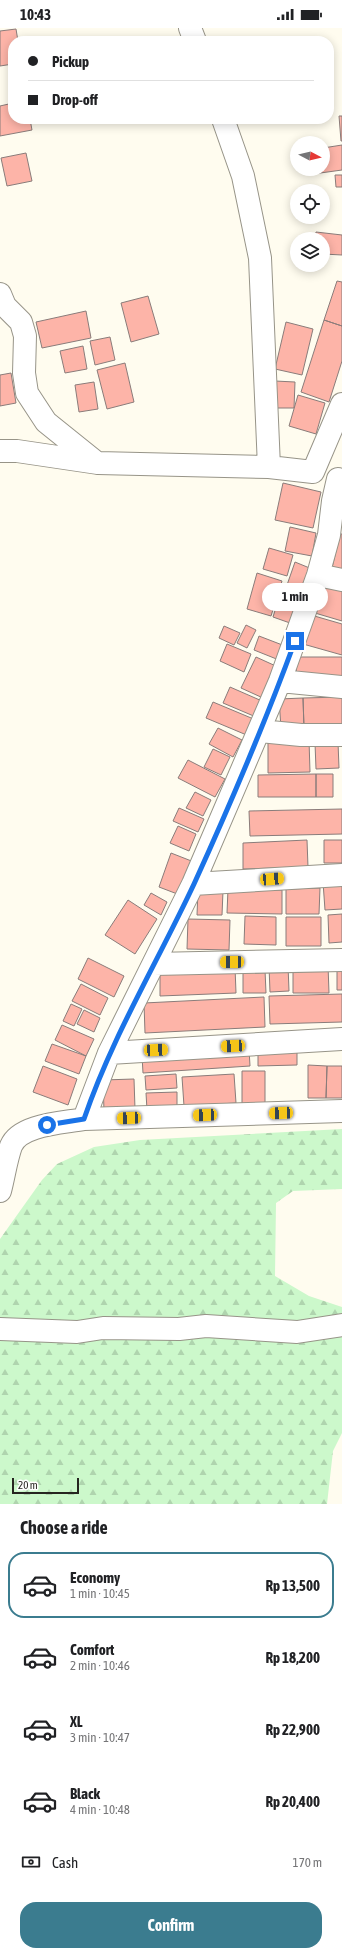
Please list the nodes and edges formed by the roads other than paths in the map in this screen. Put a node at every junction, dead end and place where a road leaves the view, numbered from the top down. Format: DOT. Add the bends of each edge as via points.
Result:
graph roads {
  1 [pos="224,124"];
  2 [pos="0,294"];
  3 [pos="342,404"];
  4 [pos="0,451"];
  5 [pos="98,464"];
  6 [pos="269,467"];
  7 [pos="313,472"];
  8 [pos="340,479"];
  9 [pos="318,575"];
  10 [pos="342,580"];
  11 [pos="280,681"];
  12 [pos="342,687"];
  13 [pos="260,730"];
  14 [pos="342,734"];
  15 [pos="342,875"];
  16 [pos="194,884"];
  17 [pos="342,960"];
  18 [pos="154,964"];
  19 [pos="342,1039"];
  20 [pos="109,1053"];
  21 [pos="342,1111"];
  22 [pos="84,1119"];
  23 [pos="0,1191"];
  24 [pos="342,1325"];
  25 [pos="0,1329"];
  1 -- 6 [label="street" via="243,176 260,258"];
  2 -- 5 [label="street" via="5,306 21,322 25,336 24,373 27,393 46,422"];
  3 -- 7 [label="street"];
  4 -- 5 [label="street" via="17,451"];
  5 -- 6 [label="street"];
  6 -- 7 [label="street"];
  7 -- 8 [label="street"];
  8 -- 9 [label="street"];
  9 -- 10 [label="street"];
  9 -- 11 [label="street"];
  11 -- 12 [label="street"];
  11 -- 13 [label="street"];
  13 -- 14 [label="street" via="301,735"];
  13 -- 16 [label="street"];
  15 -- 16 [label="street"];
  16 -- 18 [label="street"];
  17 -- 18 [label="street"];
  18 -- 20 [label="street"];
  19 -- 20 [label="street"];
  20 -- 22 [label="street"];
  21 -- 22 [label="street"];
  22 -- 23 [label="street" via="35,1127 21,1134 12,1144"];
  24 -- 25 [label="street" via="297,1332 206,1326 180,1329 103,1328 77,1332"];
}
